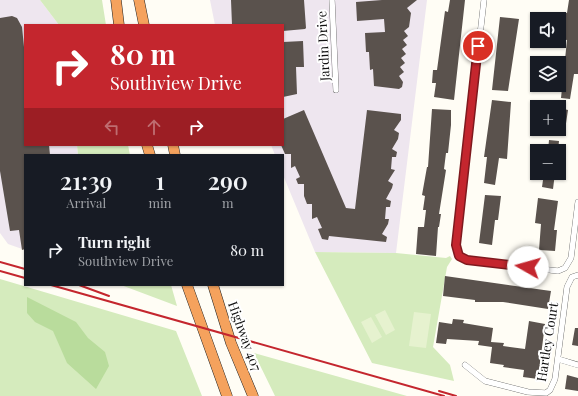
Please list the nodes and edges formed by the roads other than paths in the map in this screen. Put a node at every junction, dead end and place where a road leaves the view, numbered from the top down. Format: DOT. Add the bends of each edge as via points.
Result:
graph roads {
  1 [pos="116,0"];
  2 [pos="139,0"];
  3 [pos="144,0"];
  4 [pos="332,0"];
  5 [pos="484,0"];
  6 [pos="143,22"];
  7 [pos="119,24"];
  8 [pos="336,90"];
  9 [pos="578,202"];
  10 [pos="575,276"];
  11 [pos="187,286"];
  12 [pos="214,286"];
  13 [pos="558,359"];
  14 [pos="464,365"];
  15 [pos="578,365"];
  16 [pos="227,396"];
  17 [pos="253,396"];
  1 -- 7 [label="highway"];
  2 -- 6 [label="highway"];
  3 -- 6 [label="highway"];
  4 -- 8 [label="street, Jardin Drive"];
  5 -- 9 [label="street" via="456,245 459,256 467,260 558,271 565,268 571,258"];
  10 -- 13 [label="street, Hartley Court" via="567,287"];
  11 -- 16 [label="highway"];
  12 -- 17 [label="highway, Highway 407" via="231,343"];
  13 -- 14 [label="street, Hartley Court" via="550,390 546,394 486,381"];
  13 -- 15 [label="street"];
}
